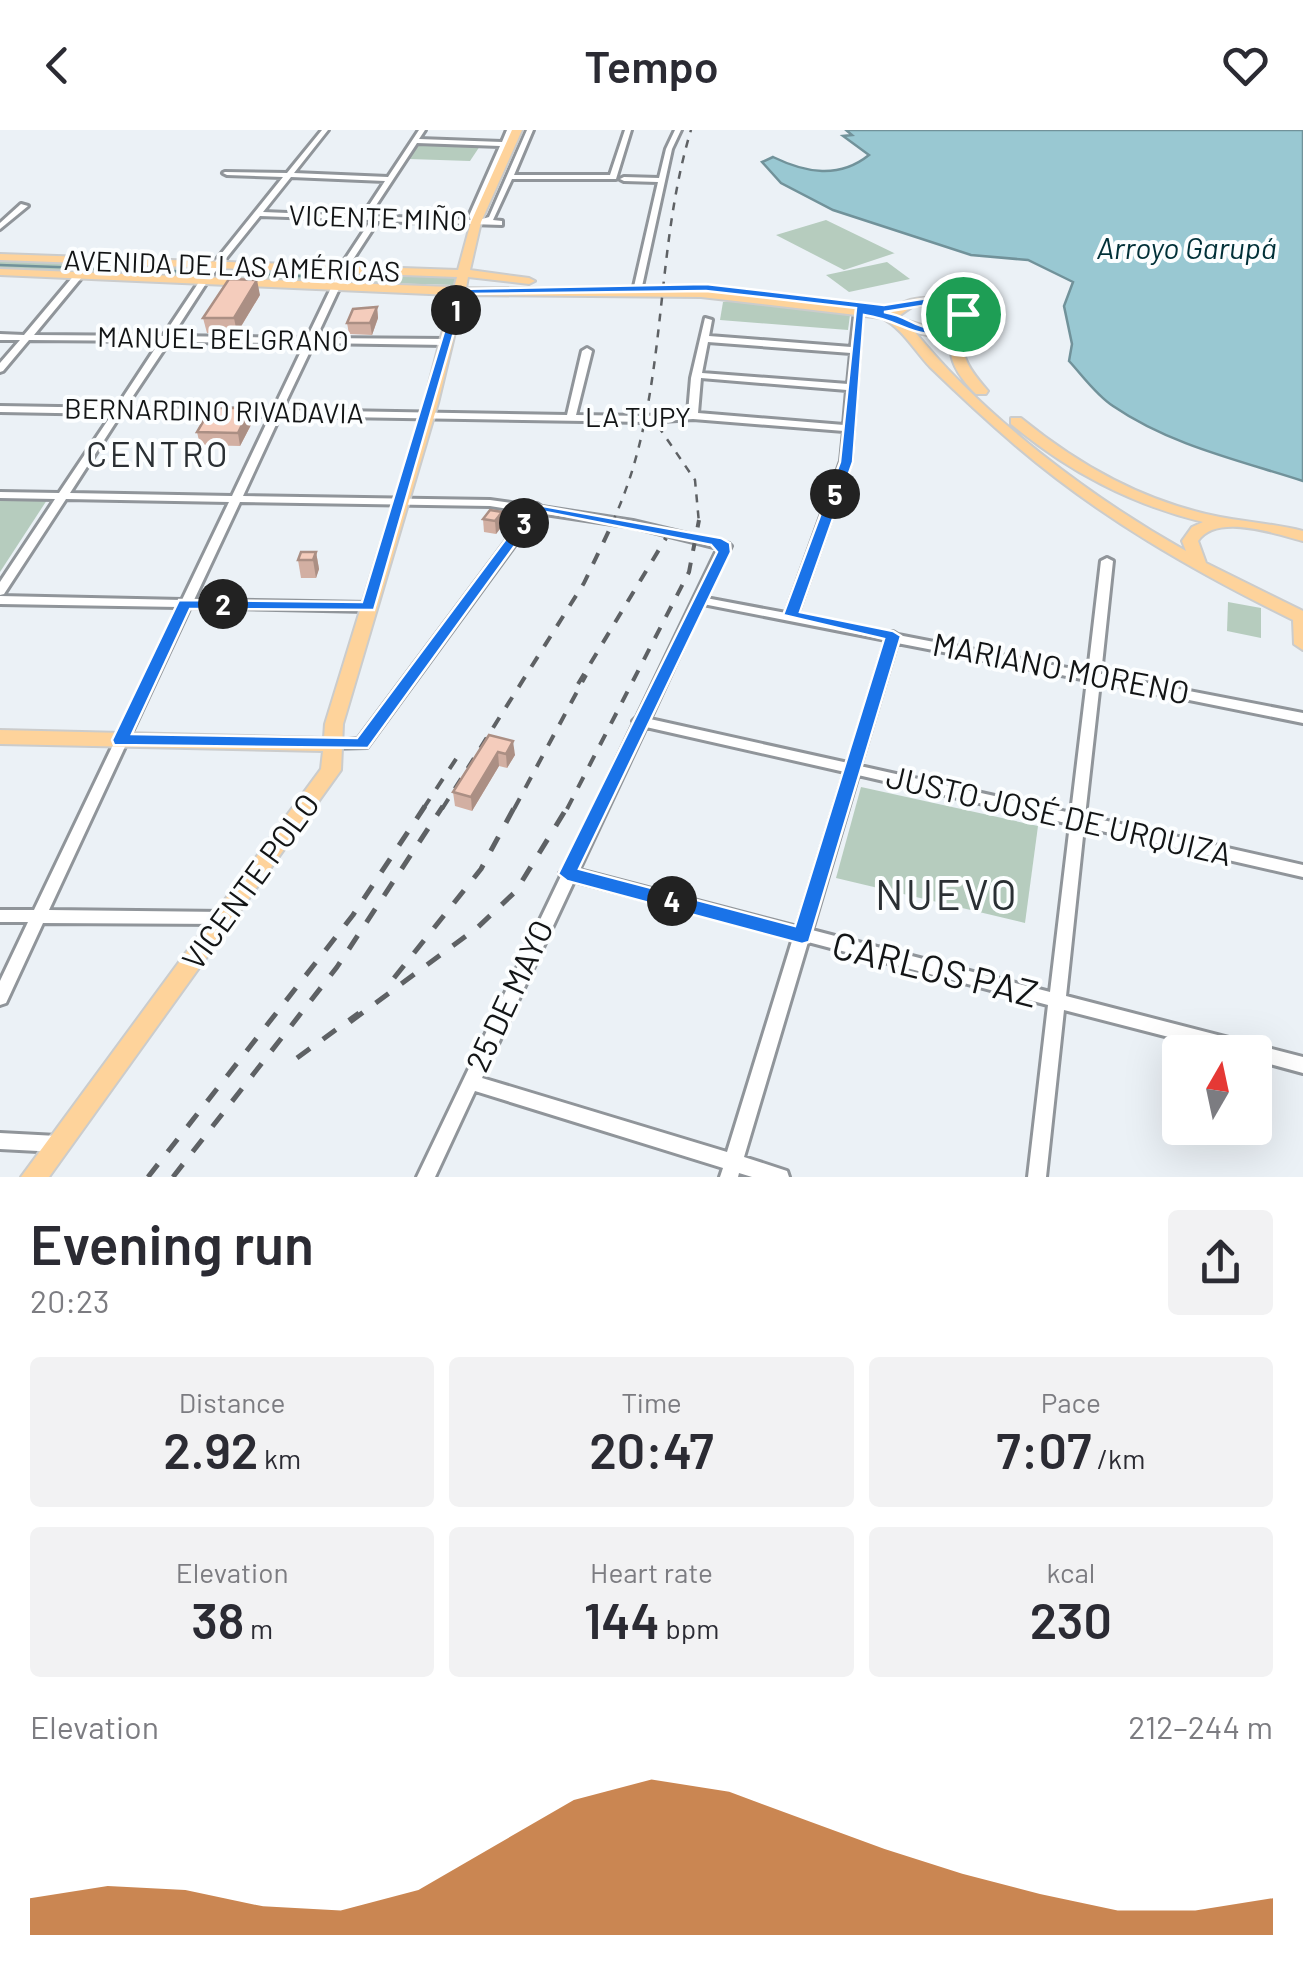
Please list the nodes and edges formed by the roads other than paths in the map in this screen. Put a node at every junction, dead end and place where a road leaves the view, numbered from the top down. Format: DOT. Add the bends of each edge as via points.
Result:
graph roads {
  1 [pos="325,130"];
  2 [pos="422,130"];
  3 [pos="520,130"];
  4 [pos="628,130"];
  5 [pos="678,130"];
  6 [pos="415,141"];
  7 [pos="503,144"];
  8 [pos="227,173"];
  9 [pos="288,175"];
  10 [pos="508,176"];
  11 [pos="624,179"];
  12 [pos="390,180"];
  13 [pos="662,180"];
  14 [pos="24,206"];
  15 [pos="257,214"];
  16 [pos="364,218"];
  17 [pos="376,218"];
  18 [pos="481,222"];
  19 [pos="499,223"];
  20 [pos="0,228"];
  21 [pos="0,257"];
  22 [pos="215,266"];
  23 [pos="344,270"];
  24 [pos="0,272"];
  25 [pos="469,274"];
  26 [pos="80,275"];
  27 [pos="488,275"];
  28 [pos="204,281"];
  29 [pos="336,286"];
  30 [pos="637,288"];
  31 [pos="460,291"];
  32 [pos="480,292"];
  33 [pos="859,311"];
  34 [pos="898,317"];
  35 [pos="708,320"];
  36 [pos="960,328"];
  37 [pos="0,337"];
  38 [pos="27,337"];
  39 [pos="167,338"];
  40 [pos="707,339"];
  41 [pos="311,340"];
  42 [pos="446,342"];
  43 [pos="853,350"];
  44 [pos="587,351"];
  45 [pos="0,369"];
  46 [pos="698,375"];
  47 [pos="850,387"];
  48 [pos="0,408"];
  49 [pos="118,410"];
  50 [pos="276,412"];
  51 [pos="427,413"];
  52 [pos="572,416"];
  53 [pos="694,416"];
  54 [pos="848,428"];
  55 [pos="0,496"];
  56 [pos="63,496"];
  57 [pos="235,498"];
  58 [pos="401,500"];
  59 [pos="537,506"];
  60 [pos="1224,522"];
  61 [pos="1303,536"];
  62 [pos="1107,561"];
  63 [pos="1201,568"];
  64 [pos="0,592"];
  65 [pos="0,600"];
  66 [pos="700,600"];
  67 [pos="185,604"];
  68 [pos="368,607"];
  69 [pos="791,615"];
  70 [pos="1302,617"];
  71 [pos="893,636"];
  72 [pos="1303,644"];
  73 [pos="1094,676"];
  74 [pos="1303,718"];
  75 [pos="640,720"];
  76 [pos="0,738"];
  77 [pos="120,740"];
  78 [pos="334,745"];
  79 [pos="852,770"];
  80 [pos="1077,820"];
  81 [pos="1303,871"];
  82 [pos="567,874"];
  83 [pos="0,916"];
  84 [pos="38,917"];
  85 [pos="225,918"];
  86 [pos="802,936"];
  87 [pos="0,998"];
  88 [pos="1056,1000"];
  89 [pos="1303,1065"];
  90 [pos="470,1082"];
  91 [pos="0,1142"];
  92 [pos="57,1144"];
  93 [pos="731,1170"];
  94 [pos="34,1177"];
  95 [pos="426,1177"];
  96 [pos="780,1177"];
  97 [pos="1038,1177"];
  1 -- 9 [label="street"];
  2 -- 6 [label="street"];
  3 -- 7 [label="street"];
  3 -- 10 [label="street"];
  3 -- 18 [label="main road, VICENTE POLO"];
  4 -- 10 [label="street" via="616,175"];
  5 -- 13 [label="street"];
  6 -- 7 [label="street"];
  6 -- 12 [label="street"];
  7 -- 18 [label="street" via="472,216"];
  8 -- 9 [label="street"];
  9 -- 12 [label="street"];
  9 -- 15 [label="street"];
  10 -- 18 [label="street" via="492,218"];
  11 -- 13 [label="street"];
  12 -- 16 [label="street"];
  13 -- 30 [label="street"];
  14 -- 20 [label="street"];
  15 -- 16 [label="street, VICENTE MIÑO"];
  15 -- 22 [label="street"];
  16 -- 17 [label="street, VICENTE MIÑO"];
  17 -- 18 [label="street, VICENTE MIÑO"];
  17 -- 23 [label="street"];
  18 -- 19 [label="street, VICENTE MIÑO"];
  18 -- 25 [label="main road, VICENTE POLO"];
  21 -- 22 [label="main road, AVENIDA DE LAS AMÉRICAS"];
  22 -- 23 [label="main road, AVENIDA DE LAS AMÉRICAS"];
  22 -- 28 [label="street"];
  23 -- 25 [label="main road, AVENIDA DE LAS AMÉRICAS"];
  23 -- 29 [label="street"];
  24 -- 26 [label="main road, AVENIDA DE LAS AMÉRICAS"];
  25 -- 27 [label="main road, AVENIDA DE LAS AMÉRICAS"];
  25 -- 31 [label="main road, VICENTE POLO"];
  26 -- 28 [label="main road, AVENIDA DE LAS AMÉRICAS"];
  26 -- 38 [label="street"];
  27 -- 30 [label="main road, AVENIDA DE LAS AMÉRICAS"];
  27 -- 32 [label="main road" via="498,283"];
  28 -- 29 [label="main road, AVENIDA DE LAS AMÉRICAS"];
  28 -- 39 [label="street"];
  29 -- 31 [label="main road, AVENIDA DE LAS AMÉRICAS"];
  29 -- 41 [label="street"];
  30 -- 32 [label="main road, AVENIDA DE LAS AMÉRICAS"];
  30 -- 33 [label="main road"];
  30 -- 34 [label="main road" via="706,288"];
  31 -- 32 [label="main road, AVENIDA DE LAS AMÉRICAS"];
  31 -- 42 [label="main road, VICENTE POLO"];
  33 -- 34 [label="main road"];
  33 -- 43 [label="street"];
  34 -- 36 [label="main road" via="935,333"];
  34 -- 36 [label="main road" via="928,302 950,306 965,319"];
  34 -- 63 [label="main road" via="936,364 1036,456"];
  35 -- 40 [label="street"];
  36 -- 60 [label="main road" via="953,350 962,370 1062,460 1137,498"];
  37 -- 38 [label="street, MANUEL BELGRANO"];
  38 -- 39 [label="street, MANUEL BELGRANO"];
  38 -- 45 [label="street"];
  39 -- 41 [label="street, MANUEL BELGRANO"];
  39 -- 49 [label="street"];
  40 -- 43 [label="street"];
  40 -- 46 [label="street"];
  41 -- 42 [label="street, MANUEL BELGRANO"];
  41 -- 50 [label="street"];
  42 -- 51 [label="main road, VICENTE POLO"];
  43 -- 47 [label="street"];
  44 -- 52 [label="street"];
  46 -- 47 [label="street"];
  46 -- 53 [label="street"];
  47 -- 54 [label="street"];
  48 -- 49 [label="street, BERNARDINO RIVADAVIA"];
  49 -- 50 [label="street, BERNARDINO RIVADAVIA"];
  49 -- 56 [label="street"];
  50 -- 51 [label="street, BERNARDINO RIVADAVIA"];
  50 -- 57 [label="street"];
  51 -- 52 [label="street, LA TUPY"];
  51 -- 58 [label="main road, VICENTE POLO"];
  52 -- 53 [label="street, LA TUPY"];
  53 -- 54 [label="street, LA TUPY"];
  54 -- 69 [label="street" via="846,462"];
  55 -- 56 [label="street"];
  56 -- 57 [label="street"];
  56 -- 64 [label="street"];
  57 -- 58 [label="street"];
  57 -- 67 [label="street"];
  58 -- 59 [label="street"];
  58 -- 68 [label="main road, VICENTE POLO"];
  59 -- 66 [label="street, 25 DE MAYO" via="725,546"];
  59 -- 78 [label="street" via="362,744"];
  60 -- 61 [label="main road"];
  60 -- 63 [label="main road" via="1191,535"];
  62 -- 73 [label="street"];
  63 -- 70 [label="main road"];
  65 -- 67 [label="street"];
  66 -- 69 [label="street, MARIANO MORENO"];
  66 -- 75 [label="street, 25 DE MAYO"];
  67 -- 68 [label="street"];
  67 -- 77 [label="street"];
  68 -- 78 [label="main road, VICENTE POLO" via="334,724"];
  69 -- 71 [label="street, MARIANO MORENO"];
  70 -- 72 [label="main road"];
  71 -- 73 [label="street, MARIANO MORENO"];
  71 -- 79 [label="street"];
  73 -- 74 [label="street, MARIANO MORENO"];
  73 -- 80 [label="street"];
  75 -- 79 [label="street, JUSTO JOSÉ DE URQUIZA"];
  75 -- 82 [label="street, 25 DE MAYO"];
  76 -- 77 [label="main road"];
  77 -- 78 [label="main road"];
  77 -- 84 [label="street"];
  78 -- 85 [label="main road, VICENTE POLO" via="324,782"];
  79 -- 80 [label="street, JUSTO JOSÉ DE URQUIZA"];
  79 -- 86 [label="street"];
  80 -- 81 [label="street, JUSTO JOSÉ DE URQUIZA"];
  80 -- 88 [label="street"];
  82 -- 86 [label="street, CARLOS PAZ"];
  82 -- 90 [label="street, 25 DE MAYO"];
  83 -- 84 [label="street"];
  84 -- 85 [label="street"];
  84 -- 87 [label="street"];
  85 -- 92 [label="main road, VICENTE POLO"];
  86 -- 88 [label="street, CARLOS PAZ"];
  86 -- 93 [label="street"];
  88 -- 89 [label="street, CARLOS PAZ"];
  88 -- 97 [label="street"];
  90 -- 93 [label="street"];
  90 -- 95 [label="street, 25 DE MAYO"];
  91 -- 92 [label="street"];
  92 -- 94 [label="main road, VICENTE POLO"];
  93 -- 96 [label="street"];
}
